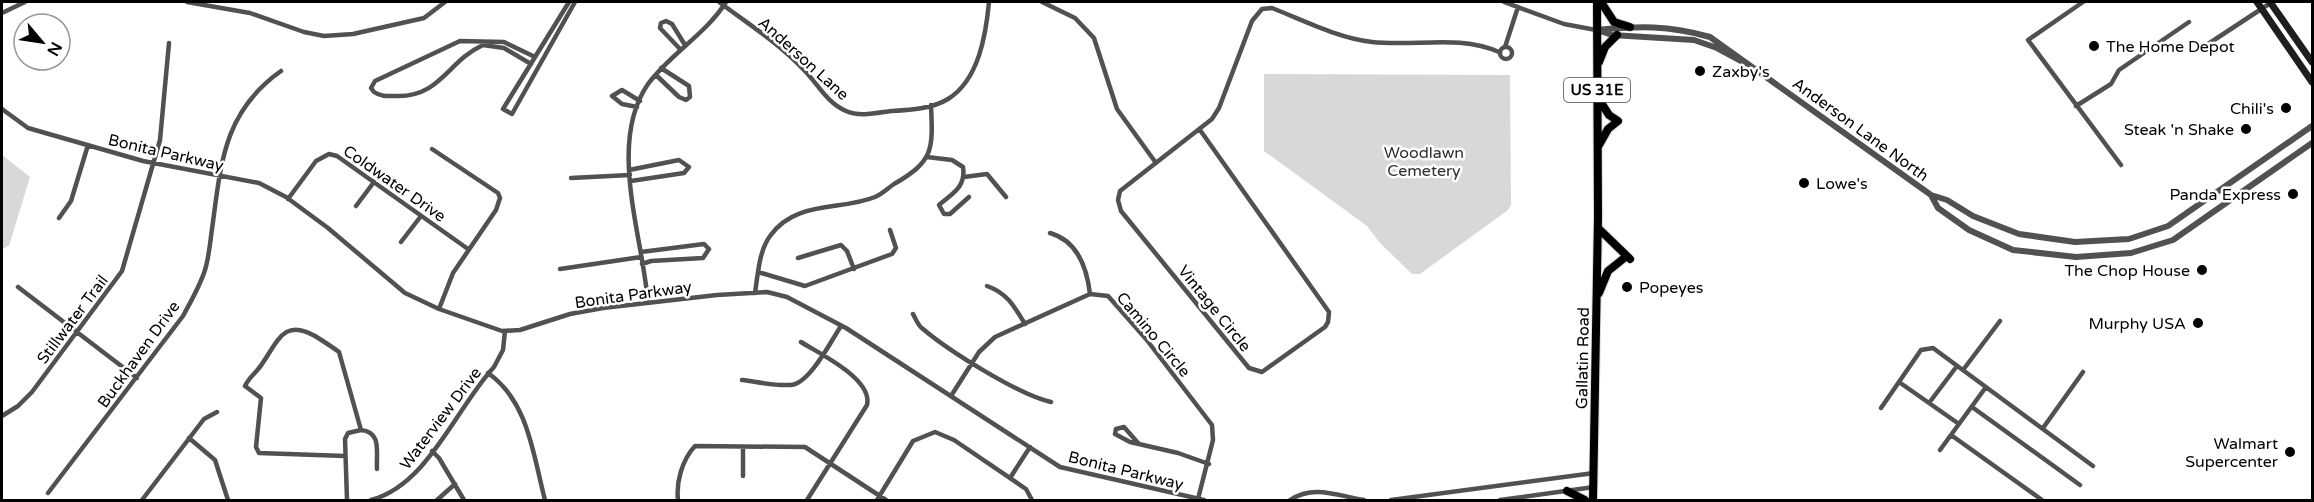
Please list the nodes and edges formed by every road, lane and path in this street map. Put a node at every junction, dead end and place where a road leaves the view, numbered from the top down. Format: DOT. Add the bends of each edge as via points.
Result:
graph roads {
  1 [pos="24,2"];
  2 [pos="187,2"];
  3 [pos="445,2"];
  4 [pos="569,2"];
  5 [pos="575,2"];
  6 [pos="989,2"];
  7 [pos="1042,2"];
  8 [pos="1504,2"];
  9 [pos="1599,2"];
  10 [pos="2083,2"];
  11 [pos="2257,2"];
  12 [pos="2271,2"];
  13 [pos="723,3"];
  14 [pos="224,4"];
  15 [pos="1518,7"];
  16 [pos="2262,8"];
  17 [pos="2,13"];
  18 [pos="2189,22"];
  19 [pos="1630,27"];
  20 [pos="1596,30"];
  21 [pos="1617,35"];
  22 [pos="169,43"];
  23 [pos="2205,46"];
  24 [pos="682,47"];
  25 [pos="1505,47"];
  26 [pos="1499,52"];
  27 [pos="535,57"];
  28 [pos="2313,62"];
  29 [pos="531,64"];
  30 [pos="1747,64"];
  31 [pos="1597,66"];
  32 [pos="661,68"];
  33 [pos="281,71"];
  34 [pos="656,75"];
  35 [pos="2313,82"];
  36 [pos="1597,97"];
  37 [pos="640,101"];
  38 [pos="931,105"];
  39 [pos="2076,106"];
  40 [pos="637,107"];
  41 [pos="2,109"];
  42 [pos="2313,126"];
  43 [pos="1200,130"];
  44 [pos="2313,143"];
  45 [pos="88,145"];
  46 [pos="432,149"];
  47 [pos="1598,149"];
  48 [pos="927,157"];
  49 [pos="1156,163"];
  50 [pos="155,164"];
  51 [pos="2121,165"];
  52 [pos="630,172"];
  53 [pos="219,177"];
  54 [pos="964,177"];
  55 [pos="571,178"];
  56 [pos="631,181"];
  57 [pos="374,182"];
  58 [pos="1931,195"];
  59 [pos="969,197"];
  60 [pos="1006,197"];
  61 [pos="288,199"];
  62 [pos="356,206"];
  63 [pos="421,216"];
  64 [pos="59,218"];
  65 [pos="1598,228"];
  66 [pos="890,230"];
  67 [pos="1050,233"];
  68 [pos="401,242"];
  69 [pos="468,249"];
  70 [pos="641,254"];
  71 [pos="798,258"];
  72 [pos="642,264"];
  73 [pos="560,269"];
  74 [pos="854,269"];
  75 [pos="758,273"];
  76 [pos="987,286"];
  77 [pos="18,287"];
  78 [pos="755,293"];
  79 [pos="1090,294"];
  80 [pos="1597,297"];
  81 [pos="648,303"];
  82 [pos="439,309"];
  83 [pos="913,314"];
  84 [pos="2000,321"];
  85 [pos="1025,324"];
  86 [pos="841,326"];
  87 [pos="505,331"];
  88 [pos="77,333"];
  89 [pos="801,342"];
  90 [pos="821,355"];
  91 [pos="972,362"];
  92 [pos="1957,366"];
  93 [pos="1963,370"];
  94 [pos="2083,372"];
  95 [pos="488,374"];
  96 [pos="137,378"];
  97 [pos="742,380"];
  98 [pos="1899,382"];
  99 [pos="1986,387"];
  100 [pos="951,396"];
  101 [pos="1051,402"];
  102 [pos="1929,403"];
  103 [pos="1972,407"];
  104 [pos="1881,408"];
  105 [pos="217,412"];
  106 [pos="2,416"];
  107 [pos="1959,424"];
  108 [pos="2043,428"];
  109 [pos="362,430"];
  110 [pos="1952,435"];
  111 [pos="189,438"];
  112 [pos="1138,443"];
  113 [pos="743,447"];
  114 [pos="1030,447"];
  115 [pos="1940,450"];
  116 [pos="432,451"];
  117 [pos="345,456"];
  118 [pos="831,464"];
  119 [pos="1209,464"];
  120 [pos="2093,466"];
  121 [pos="377,469"];
  122 [pos="1594,473"];
  123 [pos="743,476"];
  124 [pos="1010,478"];
  125 [pos="455,484"];
  126 [pos="2080,485"];
  127 [pos="1594,487"];
  128 [pos="1567,491"];
  129 [pos="48,493"];
  130 [pos="878,499"];
  131 [pos="1201,500"];
  132 [pos="1394,500"];
  133 [pos="142,501"];
  134 [pos="228,501"];
  135 [pos="347,501"];
  136 [pos="370,501"];
  137 [pos="437,501"];
  138 [pos="464,501"];
  139 [pos="545,501"];
  140 [pos="678,501"];
  141 [pos="807,501"];
  142 [pos="886,501"];
  143 [pos="1032,501"];
  144 [pos="1290,501"];
  145 [pos="1364,501"];
  146 [pos="1500,501"];
  147 [pos="1585,501"];
  148 [pos="1593,501"];
  149 [pos="2042,501"];
  1 -- 17 [label="street"];
  2 -- 14 [label="street"];
  3 -- 14 [label="street" via="424,18 353,34 324,36"];
  4 -- 27 [label="street"];
  5 -- 29 [label="street" via="512,114 507,113 504,103"];
  6 -- 38 [label="street, Anderson Lane" via="977,59 967,81 948,99"];
  7 -- 49 [label="street" via="1075,18 1094,38 1117,109"];
  8 -- 15 [label="street"];
  9 -- 19 [label="main road" via="1614,22"];
  9 -- 20 [label="main road, US 31E"];
  10 -- 39 [label="street" via="2028,40"];
  11 -- 16 [label="main road"];
  12 -- 16 [label="street"];
  12 -- 28 [label="main road"];
  13 -- 24 [label="street"];
  13 -- 38 [label="street, Anderson Lane" via="799,65 821,92 846,111 855,114"];
  15 -- 20 [label="street" via="1564,24"];
  15 -- 25 [label="street"];
  16 -- 23 [label="street"];
  16 -- 35 [label="main road"];
  18 -- 39 [label="street" via="2119,70 2111,84"];
  19 -- 20 [label="street, Anderson Lane North"];
  19 -- 30 [label="street, Anderson Lane North" via="1681,29 1710,37"];
  20 -- 21 [label="street, Anderson Lane North"];
  20 -- 31 [label="main road, US 31E"];
  21 -- 30 [label="street, Anderson Lane North" via="1694,40"];
  21 -- 31 [label="main road" via="1605,47"];
  22 -- 50 [label="street, Stillwater Trail"];
  24 -- 24 [label="street" via="672,24 661,23 660,28"];
  24 -- 32 [label="street"];
  25 -- 26 [label="street"];
  25 -- 26 [label="street" via="1512,51 1510,59 1502,59"];
  26 -- 43 [label="street, Vintage Circle" via="1472,43 1358,40 1266,8 1252,21 1219,108"];
  27 -- 29 [label="street"];
  27 -- 29 [label="street" via="504,42 460,40 375,81 371,88 378,95 413,97 436,84 457,62 483,45 504,48"];
  30 -- 58 [label="street, Anderson Lane North"];
  31 -- 36 [label="main road, US 31E"];
  32 -- 34 [label="street"];
  32 -- 34 [label="street" via="689,86 690,97 679,97"];
  33 -- 53 [label="street, Buckhaven Drive" via="249,99 237,116"];
  34 -- 37 [label="street"];
  36 -- 47 [label="main road, US 31E"];
  36 -- 47 [label="main road" via="1618,121 1608,129"];
  37 -- 40 [label="street"];
  37 -- 40 [label="street" via="622,90 612,96 622,104"];
  38 -- 48 [label="street"];
  39 -- 51 [label="street"];
  40 -- 52 [label="street" via="631,121"];
  41 -- 45 [label="street, Bonita Parkway" via="28,128"];
  42 -- 58 [label="street, Anderson Lane North" via="2168,226 2128,239 2075,242 2019,234"];
  43 -- 49 [label="street, Vintage Circle"];
  43 -- 49 [label="street, Vintage Circle" via="1329,312 1324,327 1266,371 1257,373 1249,368 1121,211 1120,191"];
  44 -- 58 [label="street, Anderson Lane North" via="2173,240 2131,253 2076,257 2013,250 1969,230 1938,208"];
  45 -- 50 [label="street, Bonita Parkway"];
  45 -- 64 [label="street" via="71,201"];
  46 -- 69 [label="street" via="501,198"];
  47 -- 65 [label="main road, Gallatin Road / US 31E"];
  48 -- 54 [label="street" via="960,163"];
  48 -- 75 [label="street" via="914,174 876,197 816,207 787,219 771,235"];
  50 -- 53 [label="street, Bonita Parkway"];
  50 -- 88 [label="street, Stillwater Trail" via="122,271"];
  52 -- 55 [label="street"];
  52 -- 56 [label="street"];
  52 -- 56 [label="street" via="679,160 689,167 684,173"];
  53 -- 61 [label="street, Bonita Parkway" via="259,183"];
  53 -- 96 [label="street, Buckhaven Drive" via="206,268 183,316"];
  54 -- 59 [label="street" via="960,187 939,209 950,214"];
  54 -- 60 [label="street" via="987,174"];
  56 -- 70 [label="street"];
  57 -- 61 [label="street, Coldwater Drive" via="344,159 329,154 316,161"];
  57 -- 62 [label="street"];
  57 -- 63 [label="street, Coldwater Drive"];
  61 -- 82 [label="street, Bonita Parkway" via="400,290"];
  63 -- 68 [label="street"];
  63 -- 69 [label="street, Coldwater Drive"];
  65 -- 80 [label="main road, Gallatin Road / US 31E"];
  65 -- 80 [label="main road" via="1627,259 1608,271"];
  66 -- 74 [label="street" via="895,251"];
  67 -- 79 [label="street" via="1058,235 1080,255 1087,270"];
  69 -- 82 [label="street" via="450,279"];
  70 -- 72 [label="street"];
  70 -- 72 [label="street" via="704,244 709,249 703,258"];
  70 -- 73 [label="street"];
  71 -- 74 [label="street" via="841,245 848,251"];
  72 -- 81 [label="street"];
  74 -- 75 [label="street" via="805,286"];
  75 -- 78 [label="street"];
  76 -- 85 [label="street" via="1010,299"];
  77 -- 88 [label="street"];
  78 -- 81 [label="street, Bonita Parkway"];
  78 -- 86 [label="street, Bonita Parkway" via="787,297"];
  79 -- 85 [label="street, Camino Circle"];
  79 -- 119 [label="street, Camino Circle" via="1108,296 1206,415 1212,425 1213,440"];
  80 -- 122 [label="main road, Gallatin Road / US 31E"];
  81 -- 87 [label="street, Bonita Parkway" via="570,314"];
  82 -- 87 [label="street, Bonita Parkway"];
  83 -- 91 [label="street" via="921,328"];
  84 -- 93 [label="street"];
  85 -- 91 [label="street, Camino Circle" via="995,337"];
  86 -- 90 [label="street"];
  86 -- 100 [label="street, Bonita Parkway"];
  87 -- 95 [label="street, Waterview Drive" via="503,350"];
  88 -- 96 [label="street"];
  88 -- 106 [label="street, Stillwater Trail" via="25,400"];
  89 -- 90 [label="street"];
  90 -- 97 [label="street" via="810,373 791,386"];
  90 -- 118 [label="street" via="848,372 866,388 869,397"];
  91 -- 100 [label="street, Camino Circle"];
  91 -- 101 [label="street" via="1032,398"];
  92 -- 93 [label="street"];
  92 -- 98 [label="street" via="1933,348 1926,348"];
  92 -- 102 [label="street"];
  93 -- 99 [label="street"];
  94 -- 108 [label="street"];
  95 -- 116 [label="street, Waterview Drive"];
  95 -- 139 [label="street" via="505,387 524,418"];
  96 -- 129 [label="street, Buckhaven Drive"];
  98 -- 102 [label="street"];
  98 -- 104 [label="street"];
  99 -- 103 [label="street"];
  99 -- 108 [label="street"];
  100 -- 114 [label="street, Bonita Parkway"];
  102 -- 107 [label="street"];
  103 -- 107 [label="street"];
  103 -- 126 [label="street"];
  105 -- 111 [label="street" via="204,419"];
  107 -- 110 [label="street"];
  108 -- 120 [label="street"];
  109 -- 117 [label="street" via="348,433"];
  109 -- 117 [label="street" via="339,352 299,328 284,334 245,386 261,398 258,453"];
  109 -- 121 [label="street" via="376,437"];
  110 -- 115 [label="street"];
  110 -- 149 [label="street"];
  111 -- 133 [label="street"];
  111 -- 134 [label="street" via="215,460"];
  112 -- 112 [label="street" via="1124,426 1116,429 1119,437"];
  112 -- 119 [label="street"];
  113 -- 118 [label="street" via="805,447"];
  113 -- 123 [label="street"];
  113 -- 140 [label="street" via="695,446 686,456 677,489"];
  114 -- 124 [label="street"];
  114 -- 131 [label="street, Bonita Parkway" via="1060,467"];
  116 -- 125 [label="street"];
  116 -- 136 [label="street, Waterview Drive" via="401,486"];
  117 -- 135 [label="street"];
  118 -- 130 [label="street"];
  118 -- 141 [label="street"];
  119 -- 131 [label="street, Camino Circle"];
  122 -- 127 [label="main road, Gallatin Road / US 31E"];
  122 -- 132 [label="street"];
  124 -- 130 [label="street" via="954,440 935,432 913,441"];
  124 -- 143 [label="street" via="1026,489"];
  125 -- 137 [label="street"];
  125 -- 138 [label="street"];
  127 -- 128 [label="street"];
  127 -- 148 [label="main road, Gallatin Road / US 31E"];
  128 -- 146 [label="street"];
  128 -- 147 [label="main road"];
  130 -- 142 [label="street"];
  144 -- 145 [label="street" via="1317,490"];
}
